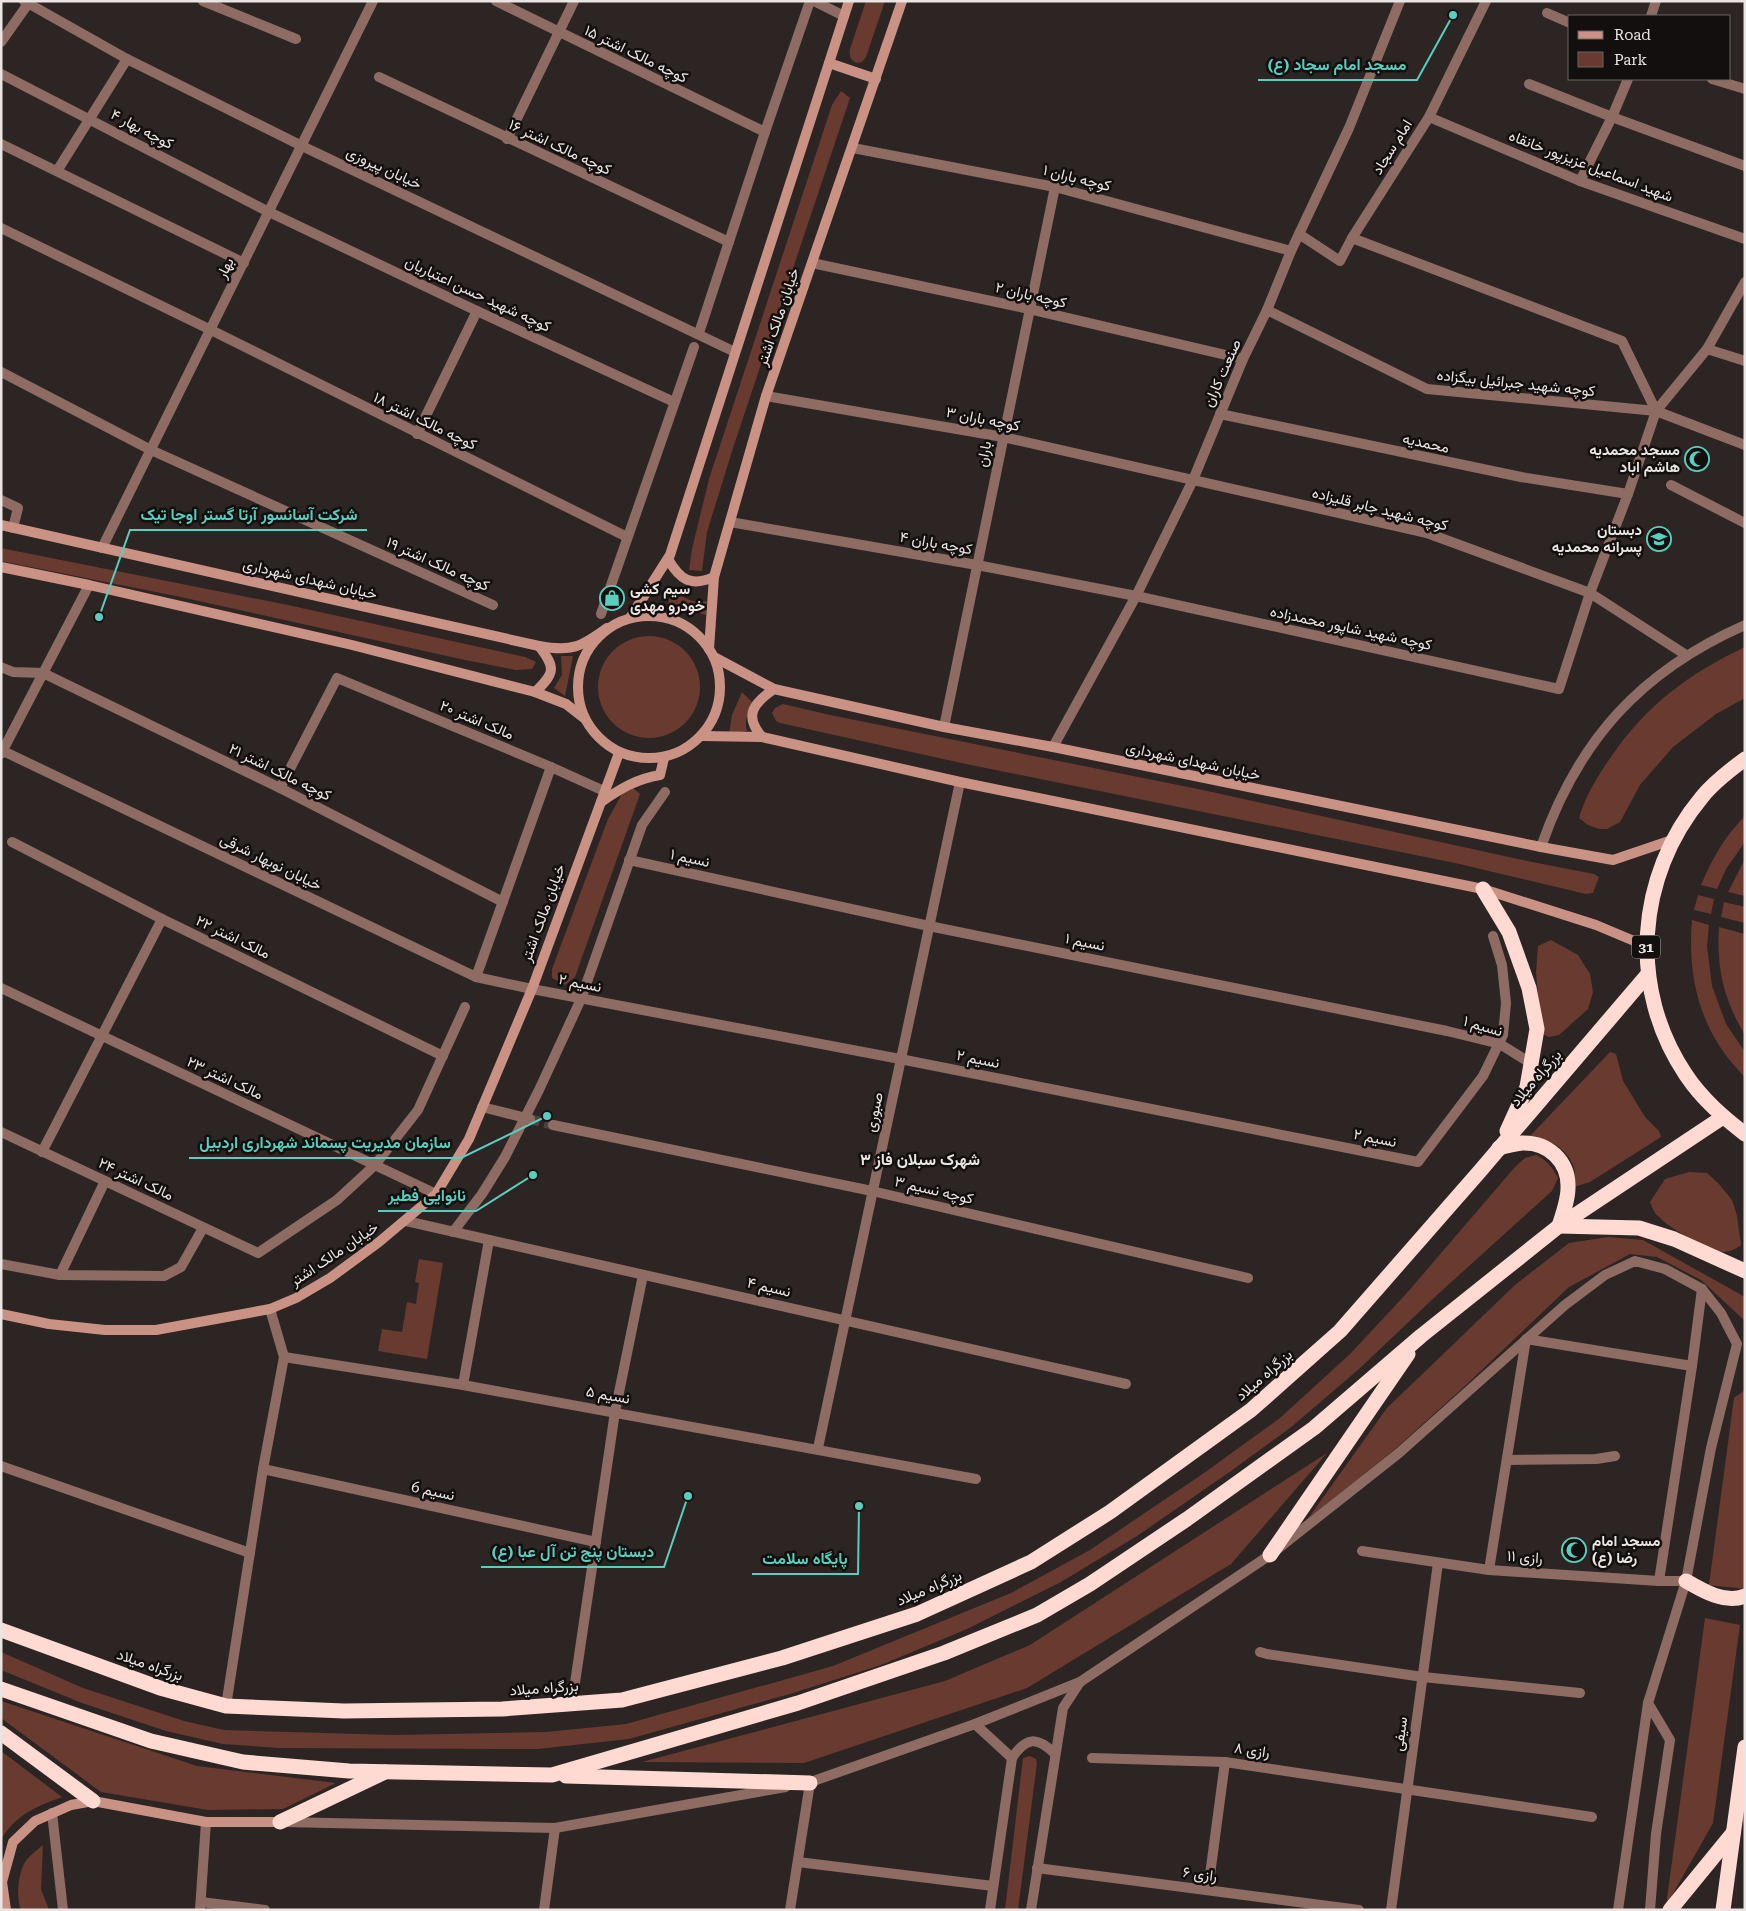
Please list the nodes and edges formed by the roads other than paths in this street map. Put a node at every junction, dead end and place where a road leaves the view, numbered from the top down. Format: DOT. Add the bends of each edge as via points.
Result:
graph roads {
  1 [pos="373,1"];
  2 [pos="496,1"];
  3 [pos="574,1"];
  4 [pos="810,1"];
  5 [pos="814,1"];
  6 [pos="849,1"];
  7 [pos="902,1"];
  8 [pos="1400,1"];
  9 [pos="1486,1"];
  10 [pos="1656,1"];
  11 [pos="27,2"];
  12 [pos="208,2"];
  13 [pos="1547,13"];
  14 [pos="1651,15"];
  15 [pos="844,16"];
  16 [pos="1568,22"];
  17 [pos="559,33"];
  18 [pos="296,39"];
  19 [pos="1,42"];
  20 [pos="127,60"];
  21 [pos="829,63"];
  22 [pos="1,74"];
  23 [pos="379,77"];
  24 [pos="876,79"];
  25 [pos="1628,80"];
  26 [pos="1715,80"];
  27 [pos="1529,84"];
  28 [pos="1745,89"];
  29 [pos="1429,117"];
  30 [pos="1612,117"];
  31 [pos="90,118"];
  32 [pos="765,132"];
  33 [pos="507,139"];
  34 [pos="1,144"];
  35 [pos="302,146"];
  36 [pos="853,148"];
  37 [pos="1745,166"];
  38 [pos="57,171"];
  39 [pos="1580,181"];
  40 [pos="1055,187"];
  41 [pos="269,212"];
  42 [pos="1,228"];
  43 [pos="1298,234"];
  44 [pos="1352,238"];
  45 [pos="1745,239"];
  46 [pos="729,242"];
  47 [pos="1291,251"];
  48 [pos="812,262"];
  49 [pos="244,263"];
  50 [pos="1745,282"];
  51 [pos="1029,309"];
  52 [pos="1267,310"];
  53 [pos="477,311"];
  54 [pos="211,330"];
  55 [pos="699,333"];
  56 [pos="694,347"];
  57 [pos="1707,349"];
  58 [pos="735,352"];
  59 [pos="1243,359"];
  60 [pos="1745,361"];
  61 [pos="1,372"];
  62 [pos="766,396"];
  63 [pos="674,402"];
  64 [pos="1656,411"];
  65 [pos="1220,414"];
  66 [pos="416,434"];
  67 [pos="1003,437"];
  68 [pos="1745,445"];
  69 [pos="151,450"];
  70 [pos="1193,480"];
  71 [pos="1671,485"];
  72 [pos="1628,494"];
  73 [pos="1,500"];
  74 [pos="730,522"];
  75 [pos="1745,523"];
  76 [pos="1,525"];
  77 [pos="13,528"];
  78 [pos="627,537"];
  79 [pos="102,548"];
  80 [pos="668,559"];
  81 [pos="977,565"];
  82 [pos="1,567"];
  83 [pos="714,577"];
  84 [pos="88,585"];
  85 [pos="1590,593"];
  86 [pos="1136,596"];
  87 [pos="493,605"];
  88 [pos="601,614"];
  89 [pos="630,618"];
  90 [pos="1745,625"];
  91 [pos="607,628"];
  92 [pos="540,646"];
  93 [pos="711,653"];
  94 [pos="1686,655"];
  95 [pos="1,667"];
  96 [pos="42,673"];
  97 [pos="774,689"];
  98 [pos="535,692"];
  99 [pos="584,718"];
  100 [pos="944,727"];
  101 [pos="702,736"];
  102 [pos="762,737"];
  103 [pos="1053,747"];
  104 [pos="2,752"];
  105 [pos="619,753"];
  106 [pos="664,758"];
  107 [pos="1745,759"];
  108 [pos="551,767"];
  109 [pos="960,782"];
  110 [pos="280,788"];
  111 [pos="604,791"];
  112 [pos="665,792"];
  113 [pos="600,803"];
  114 [pos="1672,840"];
  115 [pos="12,842"];
  116 [pos="1541,847"];
  117 [pos="629,860"];
  118 [pos="1483,889"];
  119 [pos="503,902"];
  120 [pos="162,919"];
  121 [pos="928,926"];
  122 [pos="1493,936"];
  123 [pos="1646,946"];
  124 [pos="1648,974"];
  125 [pos="476,977"];
  126 [pos="1,988"];
  127 [pos="532,989"];
  128 [pos="581,999"];
  129 [pos="465,1007"];
  130 [pos="101,1036"];
  131 [pos="1500,1044"];
  132 [pos="442,1056"];
  133 [pos="900,1059"];
  134 [pos="1532,1064"];
  135 [pos="482,1108"];
  136 [pos="1723,1117"];
  137 [pos="527,1119"];
  138 [pos="553,1125"];
  139 [pos="1,1132"];
  140 [pos="1745,1134"];
  141 [pos="1499,1148"];
  142 [pos="42,1152"];
  143 [pos="375,1165"];
  144 [pos="105,1181"];
  145 [pos="872,1191"];
  146 [pos="436,1194"];
  147 [pos="406,1221"];
  148 [pos="1559,1226"];
  149 [pos="204,1228"];
  150 [pos="453,1232"];
  151 [pos="489,1240"];
  152 [pos="1,1264"];
  153 [pos="1745,1271"];
  154 [pos="60,1275"];
  155 [pos="643,1275"];
  156 [pos="1248,1278"];
  157 [pos="1702,1289"];
  158 [pos="270,1309"];
  159 [pos="1,1314"];
  160 [pos="846,1320"];
  161 [pos="1421,1336"];
  162 [pos="1526,1339"];
  163 [pos="1741,1345"];
  164 [pos="284,1357"];
  165 [pos="1692,1366"];
  166 [pos="463,1384"];
  167 [pos="1126,1384"];
  168 [pos="615,1412"];
  169 [pos="818,1448"];
  170 [pos="1615,1456"];
  171 [pos="1507,1460"];
  172 [pos="1,1466"];
  173 [pos="263,1469"];
  174 [pos="976,1479"];
  175 [pos="596,1542"];
  176 [pos="1362,1551"];
  177 [pos="250,1553"];
  178 [pos="1270,1555"];
  179 [pos="1438,1562"];
  180 [pos="1489,1570"];
  181 [pos="1659,1581"];
  182 [pos="1686,1581"];
  183 [pos="1745,1596"];
  184 [pos="1,1630"];
  185 [pos="1260,1652"];
  186 [pos="1423,1677"];
  187 [pos="1080,1682"];
  188 [pos="1,1689"];
  189 [pos="1580,1693"];
  190 [pos="1648,1703"];
  191 [pos="572,1704"];
  192 [pos="226,1706"];
  193 [pos="975,1724"];
  194 [pos="1,1733"];
  195 [pos="1745,1747"];
  196 [pos="1055,1754"];
  197 [pos="1012,1758"];
  198 [pos="1092,1758"];
  199 [pos="1225,1762"];
  200 [pos="389,1771"];
  201 [pos="552,1775"];
  202 [pos="810,1783"];
  203 [pos="1407,1788"];
  204 [pos="93,1801"];
  205 [pos="52,1813"];
  206 [pos="1592,1817"];
  207 [pos="206,1822"];
  208 [pos="280,1822"];
  209 [pos="556,1828"];
  210 [pos="1734,1832"];
  211 [pos="798,1862"];
  212 [pos="1037,1868"];
  213 [pos="993,1886"];
  214 [pos="1208,1890"];
  215 [pos="201,1906"];
  216 [pos="6,1910"];
  217 [pos="63,1910"];
  218 [pos="265,1910"];
  219 [pos="544,1910"];
  220 [pos="790,1910"];
  221 [pos="990,1910"];
  222 [pos="1031,1910"];
  223 [pos="1359,1910"];
  224 [pos="1391,1910"];
  225 [pos="1618,1910"];
  226 [pos="1650,1910"];
  227 [pos="1670,1910"];
  228 [pos="1723,1910"];
  1 -- 35 [label="street, بهار"];
  2 -- 17 [label="street, کوچه مالک اشتر ۱۵"];
  3 -- 17 [label="street"];
  4 -- 32 [label="street"];
  5 -- 15 [label="street"];
  6 -- 15 [label="main road, خیابان مالک اشتر"];
  7 -- 24 [label="main road, خیابان مالک اشتر"];
  8 -- 43 [label="street, صنعت کاران" via="1349,128"];
  9 -- 29 [label="street, امام سجاد"];
  10 -- 14 [label="street"];
  11 -- 19 [label="street"];
  11 -- 20 [label="street, خیابان پیروزی"];
  12 -- 18 [label="street"];
  13 -- 16 [label="street"];
  15 -- 21 [label="main road, خیابان مالک اشتر"];
  17 -- 32 [label="street, کوچه مالک اشتر ۱۵"];
  17 -- 33 [label="street"];
  20 -- 31 [label="street"];
  20 -- 35 [label="street, خیابان پیروزی"];
  21 -- 24 [label="main road"];
  21 -- 58 [label="main road, خیابان مالک اشتر"];
  22 -- 31 [label="street, کوچه بهار ۴"];
  23 -- 33 [label="street, کوچه مالک اشتر ۱۶"];
  24 -- 36 [label="main road, خیابان مالک اشتر"];
  25 -- 30 [label="street"];
  26 -- 28 [label="street"];
  27 -- 30 [label="street"];
  29 -- 39 [label="street, شهید اسماعیل عزیزپور خانقاه"];
  29 -- 44 [label="street, امام سجاد"];
  30 -- 37 [label="street"];
  30 -- 39 [label="street"];
  31 -- 38 [label="street"];
  31 -- 41 [label="street, کوچه بهار ۴"];
  32 -- 46 [label="street"];
  33 -- 46 [label="street, کوچه مالک اشتر ۱۶"];
  34 -- 38 [label="street"];
  35 -- 41 [label="street, بهار"];
  35 -- 55 [label="street, خیابان پیروزی"];
  36 -- 40 [label="street, کوچه باران ۱"];
  36 -- 48 [label="main road, خیابان مالک اشتر"];
  38 -- 49 [label="street"];
  39 -- 45 [label="street, شهید اسماعیل عزیزپور خانقاه"];
  40 -- 47 [label="street, کوچه باران ۱"];
  40 -- 51 [label="street, باران"];
  41 -- 49 [label="street, بهار"];
  41 -- 53 [label="street, کوچه شهید حسن اعتباریان"];
  42 -- 54 [label="street, کوچه مالک اشتر ۱۸"];
  43 -- 44 [label="street, امام سجاد" via="1340,261"];
  43 -- 47 [label="street, صنعت کاران"];
  44 -- 64 [label="street" via="1622,342"];
  46 -- 55 [label="street"];
  47 -- 52 [label="street, صنعت کاران"];
  48 -- 51 [label="street, کوچه باران ۲"];
  48 -- 62 [label="main road, خیابان مالک اشتر"];
  49 -- 54 [label="street, بهار"];
  50 -- 57 [label="street"];
  51 -- 59 [label="street, کوچه باران ۲"];
  51 -- 67 [label="street, باران"];
  52 -- 59 [label="street, صنعت کاران"];
  52 -- 64 [label="street, کوچه شهید جبرائیل بیگزاده" via="1427,389"];
  53 -- 63 [label="street, کوچه شهید حسن اعتباریان"];
  53 -- 66 [label="street"];
  54 -- 66 [label="street, کوچه مالک اشتر ۱۸"];
  54 -- 69 [label="street, بهار"];
  55 -- 58 [label="street, خیابان پیروزی"];
  56 -- 63 [label="street"];
  57 -- 60 [label="street"];
  57 -- 64 [label="street"];
  58 -- 80 [label="main road, خیابان مالک اشتر"];
  59 -- 65 [label="street, صنعت کاران"];
  61 -- 69 [label="street, کوچه مالک اشتر ۱۹"];
  62 -- 67 [label="street, کوچه باران ۳"];
  62 -- 74 [label="main road, خیابان مالک اشتر"];
  63 -- 78 [label="street"];
  64 -- 68 [label="street, کوچه شهید جبرائیل بیگزاده"];
  64 -- 72 [label="street"];
  65 -- 70 [label="street, صنعت کاران"];
  65 -- 72 [label="street, محمدیه" via="1521,477"];
  66 -- 78 [label="street, کوچه مالک اشتر ۱۸"];
  67 -- 70 [label="street, کوچه باران ۳"];
  67 -- 81 [label="street, باران"];
  69 -- 79 [label="street, بهار"];
  69 -- 87 [label="street, کوچه مالک اشتر ۱۹"];
  70 -- 85 [label="street, کوچه شهید جابر قلیزاده" via="1427,533"];
  70 -- 86 [label="street, صنعت کاران"];
  71 -- 75 [label="street"];
  72 -- 85 [label="street"];
  73 -- 77 [label="street" via="18,508"];
  74 -- 81 [label="street, کوچه باران ۴"];
  74 -- 83 [label="main road, خیابان مالک اشتر"];
  76 -- 77 [label="main road, خیابان شهدای شهرداری"];
  77 -- 79 [label="main road, خیابان شهدای شهرداری"];
  78 -- 88 [label="street"];
  79 -- 92 [label="main road, خیابان شهدای شهرداری"];
  80 -- 83 [label="main road" via="678,575 688,581 698,582"];
  80 -- 89 [label="main road, خیابان مالک اشتر"];
  81 -- 86 [label="street, کوچه باران ۴"];
  81 -- 100 [label="street, باران"];
  82 -- 84 [label="main road"];
  83 -- 93 [label="main road, خیابان مالک اشتر"];
  84 -- 96 [label="street"];
  84 -- 98 [label="main road" via="343,643"];
  85 -- 86 [label="street, کوچه شهید شاپور محمدزاده" via="1559,689"];
  85 -- 94 [label="street, کوچه شهید جابر قلیزاده"];
  86 -- 103 [label="street, صنعت کاران"];
  89 -- 91 [label="main road"];
  89 -- 93 [label="main road" via="654,615 679,622 698,634"];
  90 -- 94 [label="street"];
  91 -- 92 [label="main road, خیابان شهدای شهرداری" via="585,644 574,647"];
  91 -- 99 [label="main road" via="590,646 579,669 577,694"];
  92 -- 98 [label="main road" via="550,660 552,670 548,680"];
  93 -- 97 [label="main road, خیابان شهدای شهرداری"];
  93 -- 101 [label="main road" via="719,673 720,695 714,717"];
  94 -- 116 [label="street" via="1644,686 1588,749 1567,784"];
  95 -- 96 [label="street" via="13,672"];
  96 -- 104 [label="street"];
  96 -- 110 [label="street, کوچه مالک اشتر ۲۱"];
  97 -- 100 [label="main road, خیابان شهدای شهرداری"];
  97 -- 102 [label="main road" via="762,698 752,714 752,723"];
  98 -- 99 [label="main road" via="566,704"];
  99 -- 105 [label="main road" via="599,738"];
  100 -- 103 [label="main road, خیابان شهدای شهرداری"];
  101 -- 102 [label="main road"];
  101 -- 106 [label="main road" via="685,750"];
  102 -- 109 [label="main road"];
  103 -- 116 [label="main road, خیابان شهدای شهرداری"];
  104 -- 125 [label="street, خیابان نوبهار شرقی"];
  105 -- 106 [label="main road" via="641,759"];
  105 -- 111 [label="main road, خیابان مالک اشتر"];
  106 -- 113 [label="main road" via="660,775 623,786"];
  107 -- 114 [label="highway, 31" via="1704,795"];
  108 -- 110 [label="street, مالک اشتر ۲۰" via="337,678"];
  108 -- 111 [label="street, مالک اشتر ۲۰"];
  108 -- 119 [label="street"];
  109 -- 118 [label="main road"];
  109 -- 121 [label="street, صبوری"];
  110 -- 119 [label="street, کوچه مالک اشتر ۲۱"];
  111 -- 113 [label="main road, خیابان مالک اشتر"];
  112 -- 117 [label="street" via="642,825"];
  113 -- 127 [label="main road, خیابان مالک اشتر"];
  114 -- 116 [label="main road, خیابان شهدای شهرداری" via="1612,860"];
  114 -- 123 [label="highway, 31" via="1653,892"];
  115 -- 120 [label="street, مالک اشتر ۲۲"];
  117 -- 121 [label="street, نسیم ۱"];
  117 -- 128 [label="street"];
  118 -- 123 [label="main road" via="1596,924"];
  118 -- 134 [label="highway" via="1509,932 1529,988 1537,1029"];
  119 -- 125 [label="street"];
  120 -- 130 [label="street"];
  120 -- 132 [label="street, مالک اشتر ۲۲"];
  121 -- 131 [label="street, نسیم ۱"];
  121 -- 133 [label="street, صبوری"];
  122 -- 131 [label="street" via="1502,965 1506,1003 1504,1035"];
  123 -- 124 [label="highway, 31"];
  124 -- 136 [label="highway, 31" via="1653,1001 1672,1052 1703,1098"];
  124 -- 141 [label="highway, بزرگراه میلاد"];
  125 -- 127 [label="street, خیابان نوبهار شرقی"];
  126 -- 130 [label="street, مالک اشتر ۲۳"];
  127 -- 128 [label="street, نسیم ۲"];
  127 -- 135 [label="main road, خیابان مالک اشتر"];
  128 -- 133 [label="street, نسیم ۲"];
  128 -- 137 [label="street"];
  129 -- 132 [label="street"];
  130 -- 142 [label="street"];
  130 -- 143 [label="street, مالک اشتر ۲۳"];
  131 -- 133 [label="street, نسیم ۲" via="1483,1076 1418,1162"];
  131 -- 134 [label="street, نسیم ۱"];
  132 -- 143 [label="street" via="418,1110"];
  133 -- 145 [label="street, صبوری"];
  134 -- 141 [label="highway" via="1527,1087"];
  135 -- 137 [label="street"];
  135 -- 146 [label="main road, خیابان مالک اشتر" via="469,1139"];
  136 -- 140 [label="highway, 31"];
  136 -- 148 [label="highway"];
  137 -- 150 [label="street" via="482,1194"];
  138 -- 145 [label="street, کوچه نسیم ۳"];
  139 -- 142 [label="street, مالک اشتر ۲۴"];
  141 -- 148 [label="highway" via="1521,1143 1539,1145 1556,1154 1566,1170 1568,1188"];
  141 -- 191 [label="highway, بزرگراه میلاد" via="1340,1331 1251,1410 1110,1512 1031,1562 918,1614 782,1658 622,1700"];
  142 -- 144 [label="street, مالک اشتر ۲۴"];
  143 -- 146 [label="street, مالک اشتر ۲۳"];
  143 -- 149 [label="street, مالک اشتر ۲۴" via="337,1200 258,1253"];
  144 -- 149 [label="street, مالک اشتر ۲۴"];
  144 -- 154 [label="street"];
  145 -- 156 [label="street, کوچه نسیم ۳"];
  145 -- 160 [label="street, صبوری"];
  146 -- 147 [label="main road, خیابان مالک اشتر"];
  147 -- 150 [label="street, نسیم ۴"];
  147 -- 158 [label="main road, خیابان مالک اشتر" via="330,1278"];
  148 -- 153 [label="highway" via="1639,1228 1674,1239"];
  148 -- 161 [label="highway"];
  149 -- 154 [label="street" via="181,1267 164,1276"];
  150 -- 151 [label="street, نسیم ۴"];
  151 -- 155 [label="street, نسیم ۴"];
  151 -- 166 [label="street"];
  152 -- 154 [label="street"];
  155 -- 160 [label="street, نسیم ۴"];
  155 -- 168 [label="street"];
  157 -- 162 [label="street" via="1665,1269 1635,1261 1605,1275"];
  157 -- 163 [label="street"];
  157 -- 165 [label="street"];
  158 -- 159 [label="main road, خیابان مالک اشتر" via="156,1330 105,1330 49,1324"];
  158 -- 164 [label="street"];
  160 -- 167 [label="street, نسیم ۴"];
  160 -- 169 [label="street, صبوری"];
  161 -- 178 [label="highway"];
  161 -- 201 [label="highway" via="1314,1428 1187,1519 1037,1615 944,1653 798,1703"];
  162 -- 165 [label="street"];
  162 -- 171 [label="street"];
  162 -- 178 [label="street" via="1399,1453"];
  163 -- 182 [label="street" via="1711,1448"];
  164 -- 166 [label="street, نسیم ۵"];
  164 -- 173 [label="street"];
  165 -- 181 [label="street"];
  166 -- 168 [label="street, نسیم ۵"];
  168 -- 169 [label="street, نسیم ۵"];
  168 -- 175 [label="street"];
  169 -- 174 [label="street, نسیم ۵"];
  170 -- 171 [label="street"];
  171 -- 180 [label="street"];
  172 -- 177 [label="street"];
  173 -- 175 [label="street, نسیم 6"];
  173 -- 177 [label="street"];
  175 -- 191 [label="street"];
  176 -- 179 [label="street, رازی ۱۱"];
  177 -- 192 [label="street"];
  178 -- 187 [label="street"];
  179 -- 180 [label="street, رازی ۱۱"];
  179 -- 186 [label="street, سیفی"];
  180 -- 181 [label="street, رازی ۱۱"];
  181 -- 182 [label="street, رازی ۱۱"];
  182 -- 183 [label="highway" via="1710,1595"];
  182 -- 190 [label="street"];
  184 -- 192 [label="highway, بزرگراه میلاد" via="160,1688"];
  185 -- 186 [label="street"];
  186 -- 189 [label="street"];
  186 -- 203 [label="street, سیفی"];
  187 -- 193 [label="street"];
  187 -- 196 [label="street" via="1063,1708"];
  188 -- 200 [label="highway" via="151,1741 242,1762"];
  190 -- 225 [label="street"];
  190 -- 226 [label="street" via="1670,1740 1656,1834"];
  191 -- 192 [label="highway, بزرگراه میلاد" via="502,1709 344,1711"];
  193 -- 197 [label="street"];
  193 -- 202 [label="street"];
  194 -- 204 [label="highway"];
  195 -- 210 [label="highway"];
  196 -- 197 [label="street" via="1046,1745 1029,1741"];
  196 -- 212 [label="street"];
  197 -- 213 [label="street"];
  198 -- 199 [label="street, رازی ۸"];
  199 -- 203 [label="street, رازی ۸"];
  199 -- 214 [label="street"];
  200 -- 201 [label="highway"];
  200 -- 208 [label="highway"];
  201 -- 202 [label="highway"];
  202 -- 209 [label="street"];
  202 -- 211 [label="street"];
  203 -- 206 [label="street, رازی ۸"];
  203 -- 224 [label="street, سیفی"];
  204 -- 205 [label="main road"];
  204 -- 207 [label="main road"];
  205 -- 216 [label="main road" via="35,1821 13,1842 2,1882"];
  205 -- 217 [label="street"];
  207 -- 208 [label="main road"];
  207 -- 215 [label="street"];
  208 -- 209 [label="street"];
  209 -- 219 [label="street"];
  210 -- 227 [label="highway"];
  210 -- 228 [label="highway"];
  211 -- 213 [label="street"];
  211 -- 220 [label="street"];
  212 -- 214 [label="street, رازی ۶"];
  212 -- 222 [label="street"];
  213 -- 221 [label="street"];
  214 -- 223 [label="street, رازی ۶"];
  215 -- 218 [label="street"];
}
